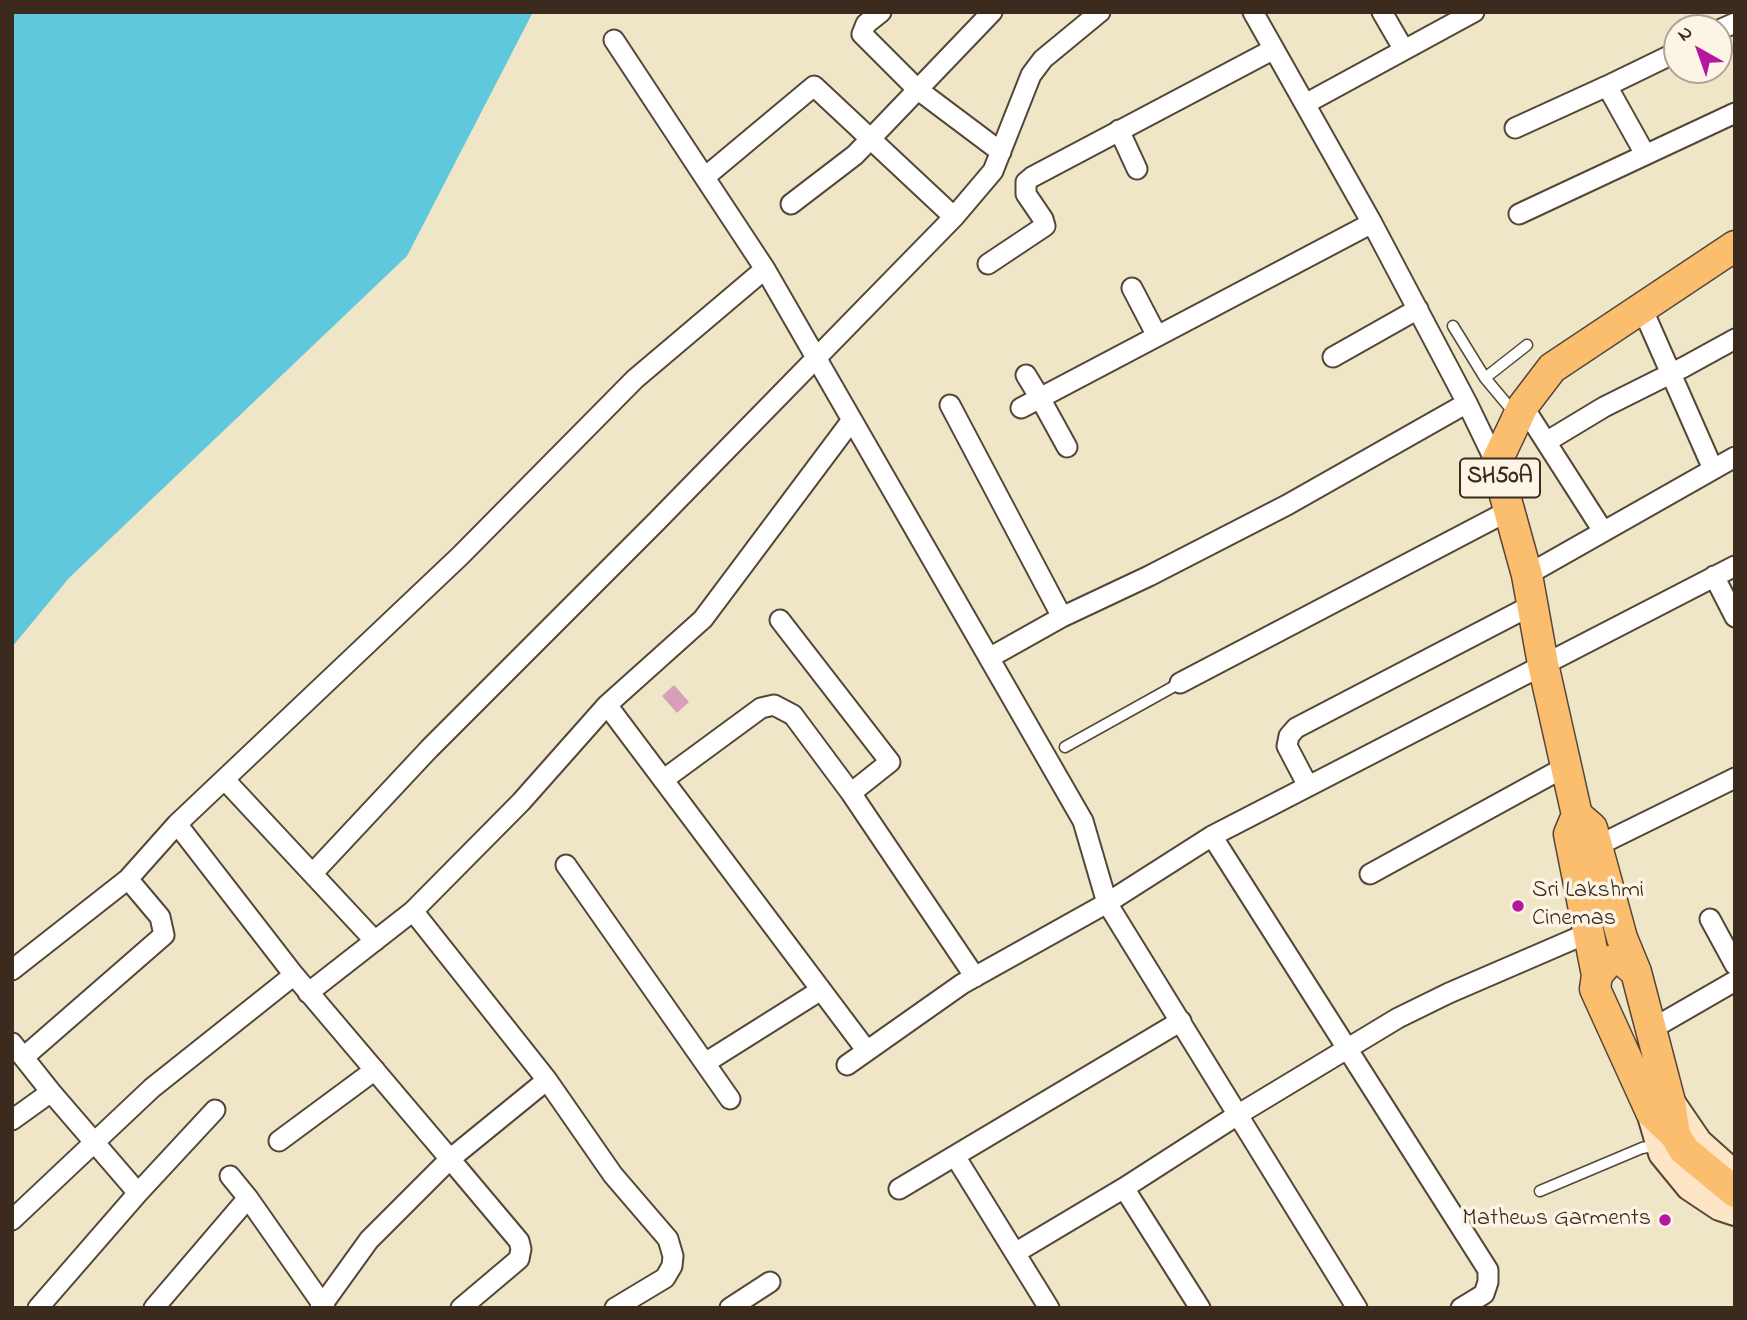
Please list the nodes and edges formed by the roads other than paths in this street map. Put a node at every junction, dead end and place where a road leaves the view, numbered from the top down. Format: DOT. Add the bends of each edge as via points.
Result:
graph roads {
  1 [pos="881,12"];
  2 [pos="992,12"];
  3 [pos="1100,12"];
  4 [pos="1253,12"];
  5 [pos="1382,12"];
  6 [pos="1474,12"];
  7 [pos="614,40"];
  8 [pos="1274,49"];
  9 [pos="1404,50"];
  10 [pos="1663,59"];
  11 [pos="1607,86"];
  12 [pos="917,89"];
  13 [pos="1305,104"];
  14 [pos="1735,113"];
  15 [pos="1515,128"];
  16 [pos="1119,130"];
  17 [pos="871,139"];
  18 [pos="1001,152"];
  19 [pos="1646,154"];
  20 [pos="1137,169"];
  21 [pos="705,177"];
  22 [pos="791,204"];
  23 [pos="1519,214"];
  24 [pos="954,217"];
  25 [pos="1372,223"];
  26 [pos="1735,246"];
  27 [pos="988,264"];
  28 [pos="765,269"];
  29 [pos="1132,288"];
  30 [pos="1642,308"];
  31 [pos="1418,309"];
  32 [pos="1453,326"];
  33 [pos="1157,336"];
  34 [pos="1735,339"];
  35 [pos="1527,345"];
  36 [pos="1332,357"];
  37 [pos="817,358"];
  38 [pos="1671,374"];
  39 [pos="1026,375"];
  40 [pos="1485,378"];
  41 [pos="1040,398"];
  42 [pos="1467,403"];
  43 [pos="950,405"];
  44 [pos="1021,408"];
  45 [pos="1520,411"];
  46 [pos="852,420"];
  47 [pos="1546,442"];
  48 [pos="1067,447"];
  49 [pos="1735,457"];
  50 [pos="1496,463"];
  51 [pos="1713,469"];
  52 [pos="1510,510"];
  53 [pos="1603,531"];
  54 [pos="1735,566"];
  55 [pos="1527,575"];
  56 [pos="1714,576"];
  57 [pos="1534,604"];
  58 [pos="1062,617"];
  59 [pos="1735,617"];
  60 [pos="780,620"];
  61 [pos="989,659"];
  62 [pos="1543,664"];
  63 [pos="1180,683"];
  64 [pos="607,705"];
  65 [pos="1065,747"];
  66 [pos="1565,767"];
  67 [pos="1735,778"];
  68 [pos="225,780"];
  69 [pos="663,780"];
  70 [pos="1308,786"];
  71 [pos="851,793"];
  72 [pos="1577,815"];
  73 [pos="177,824"];
  74 [pos="1212,836"];
  75 [pos="1597,846"];
  76 [pos="566,864"];
  77 [pos="313,873"];
  78 [pos="1370,874"];
  79 [pos="128,878"];
  80 [pos="1107,903"];
  81 [pos="413,911"];
  82 [pos="1710,919"];
  83 [pos="1588,933"];
  84 [pos="375,941"];
  85 [pos="1735,965"];
  86 [pos="12,970"];
  87 [pos="1636,972"];
  88 [pos="294,975"];
  89 [pos="1597,975"];
  90 [pos="975,977"];
  91 [pos="1735,981"];
  92 [pos="821,990"];
  93 [pos="309,993"];
  94 [pos="1181,1021"];
  95 [pos="1650,1030"];
  96 [pos="1347,1049"];
  97 [pos="18,1050"];
  98 [pos="867,1051"];
  99 [pos="705,1063"];
  100 [pos="847,1065"];
  101 [pos="375,1070"];
  102 [pos="548,1080"];
  103 [pos="51,1092"];
  104 [pos="730,1099"];
  105 [pos="1660,1107"];
  106 [pos="215,1110"];
  107 [pos="1239,1114"];
  108 [pos="12,1120"];
  109 [pos="95,1141"];
  110 [pos="279,1141"];
  111 [pos="1673,1143"];
  112 [pos="955,1156"];
  113 [pos="450,1159"];
  114 [pos="1735,1173"];
  115 [pos="230,1176"];
  116 [pos="1124,1188"];
  117 [pos="899,1189"];
  118 [pos="1539,1191"];
  119 [pos="1735,1192"];
  120 [pos="138,1193"];
  121 [pos="248,1198"];
  122 [pos="1735,1211"];
  123 [pos="12,1220"];
  124 [pos="1014,1253"];
  125 [pos="770,1282"];
  126 [pos="323,1307"];
  127 [pos="38,1308"];
  128 [pos="154,1308"];
  129 [pos="461,1308"];
  130 [pos="615,1308"];
  131 [pos="730,1308"];
  132 [pos="1049,1308"];
  133 [pos="1200,1308"];
  134 [pos="1357,1308"];
  135 [pos="1461,1308"];
  1 -- 12 [label="street" via="866,24 862,34"];
  2 -- 12 [label="street"];
  3 -- 18 [label="street" via="1031,75"];
  4 -- 8 [label="street"];
  5 -- 9 [label="street"];
  6 -- 9 [label="street"];
  7 -- 21 [label="street"];
  8 -- 13 [label="street"];
  8 -- 16 [label="street"];
  9 -- 13 [label="street"];
  10 -- 11 [label="street"];
  11 -- 15 [label="street"];
  11 -- 19 [label="street"];
  12 -- 17 [label="street"];
  12 -- 18 [label="street"];
  13 -- 25 [label="street"];
  14 -- 19 [label="street"];
  16 -- 20 [label="street"];
  16 -- 27 [label="street" via="1026,182 1026,194 1045,226"];
  17 -- 21 [label="street" via="814,86"];
  17 -- 22 [label="street"];
  17 -- 24 [label="street"];
  18 -- 24 [label="street" via="993,171"];
  19 -- 23 [label="street"];
  21 -- 28 [label="street"];
  24 -- 37 [label="street"];
  25 -- 31 [label="street"];
  25 -- 33 [label="street"];
  26 -- 30 [label="main road, SH50A"];
  28 -- 37 [label="street"];
  28 -- 68 [label="street" via="635,379 460,556"];
  29 -- 33 [label="street"];
  30 -- 38 [label="street"];
  30 -- 45 [label="main road, SH50A" via="1552,368"];
  31 -- 36 [label="street"];
  31 -- 42 [label="street"];
  32 -- 40 [label="lane"];
  33 -- 41 [label="street"];
  34 -- 38 [label="street"];
  35 -- 40 [label="lane"];
  37 -- 46 [label="street"];
  37 -- 77 [label="street" via="429,749"];
  38 -- 47 [label="street"];
  38 -- 51 [label="street"];
  39 -- 41 [label="street"];
  40 -- 45 [label="lane"];
  41 -- 44 [label="street"];
  41 -- 48 [label="street"];
  42 -- 50 [label="street"];
  42 -- 58 [label="street" via="1287,505"];
  43 -- 58 [label="street"];
  45 -- 47 [label="street"];
  45 -- 50 [label="main road, SH50A"];
  46 -- 61 [label="street"];
  46 -- 64 [label="street" via="703,619"];
  47 -- 53 [label="street"];
  49 -- 51 [label="street"];
  50 -- 52 [label="main road, SH50A"];
  51 -- 53 [label="street"];
  52 -- 55 [label="main road, SH50A"];
  52 -- 63 [label="street"];
  53 -- 55 [label="street"];
  54 -- 56 [label="street"];
  55 -- 57 [label="main road, SH50A"];
  56 -- 59 [label="street"];
  56 -- 62 [label="street"];
  57 -- 62 [label="main road, SH50A"];
  57 -- 70 [label="street" via="1296,728 1287,746"];
  58 -- 61 [label="street"];
  60 -- 71 [label="street" via="890,762"];
  61 -- 80 [label="street" via="1083,821"];
  62 -- 66 [label="main road, SH50A"];
  62 -- 70 [label="street"];
  63 -- 65 [label="lane"];
  64 -- 69 [label="street"];
  64 -- 81 [label="street" via="522,802"];
  66 -- 72 [label="main road, SH50A"];
  66 -- 78 [label="street"];
  67 -- 75 [label="street"];
  68 -- 73 [label="street"];
  68 -- 77 [label="street"];
  69 -- 71 [label="street" via="761,708 774,705 793,715"];
  69 -- 92 [label="street"];
  70 -- 74 [label="street"];
  71 -- 90 [label="street"];
  72 -- 75 [label="main road" via="1592,828"];
  72 -- 83 [label="main road, SH50A" via="1569,834"];
  73 -- 79 [label="street"];
  73 -- 88 [label="street"];
  74 -- 80 [label="street"];
  74 -- 96 [label="street"];
  75 -- 87 [label="main road"];
  76 -- 99 [label="street"];
  77 -- 84 [label="street"];
  79 -- 86 [label="street"];
  79 -- 97 [label="street" via="160,917 164,935"];
  80 -- 90 [label="street"];
  80 -- 94 [label="street"];
  81 -- 84 [label="street"];
  81 -- 102 [label="street"];
  82 -- 85 [label="street"];
  83 -- 89 [label="main road, SH50A"];
  83 -- 96 [label="street" via="1449,993"];
  84 -- 93 [label="street"];
  87 -- 89 [label="main road" via="1622,960 1609,961"];
  87 -- 95 [label="main road"];
  88 -- 93 [label="street"];
  88 -- 109 [label="street" via="152,1088"];
  89 -- 105 [label="main road" via="1595,989"];
  90 -- 98 [label="street"];
  91 -- 95 [label="street"];
  92 -- 98 [label="street"];
  92 -- 99 [label="street"];
  93 -- 101 [label="street"];
  94 -- 107 [label="street"];
  94 -- 112 [label="street"];
  95 -- 105 [label="main road"];
  96 -- 107 [label="street"];
  96 -- 135 [label="street" via="1488,1270 1484,1294"];
  97 -- 103 [label="street"];
  98 -- 100 [label="street"];
  99 -- 104 [label="street"];
  101 -- 110 [label="street"];
  101 -- 113 [label="street"];
  102 -- 113 [label="street"];
  102 -- 130 [label="street" via="613,1175 668,1239 673,1256 665,1278"];
  103 -- 108 [label="street"];
  103 -- 109 [label="street"];
  105 -- 111 [label="main road"];
  105 -- 114 [label="street"];
  106 -- 120 [label="street"];
  107 -- 116 [label="street"];
  107 -- 134 [label="street"];
  109 -- 120 [label="street"];
  109 -- 123 [label="street"];
  111 -- 118 [label="lane" via="1642,1148"];
  111 -- 119 [label="main road"];
  111 -- 122 [label="street" via="1663,1153 1690,1186"];
  112 -- 117 [label="street"];
  112 -- 124 [label="street"];
  113 -- 126 [label="street" via="369,1240"];
  113 -- 129 [label="street" via="521,1249 519,1259"];
  115 -- 121 [label="street"];
  116 -- 124 [label="street"];
  116 -- 133 [label="street"];
  120 -- 127 [label="street"];
  121 -- 126 [label="street"];
  121 -- 128 [label="street"];
  124 -- 132 [label="street"];
  125 -- 131 [label="street"];
}
